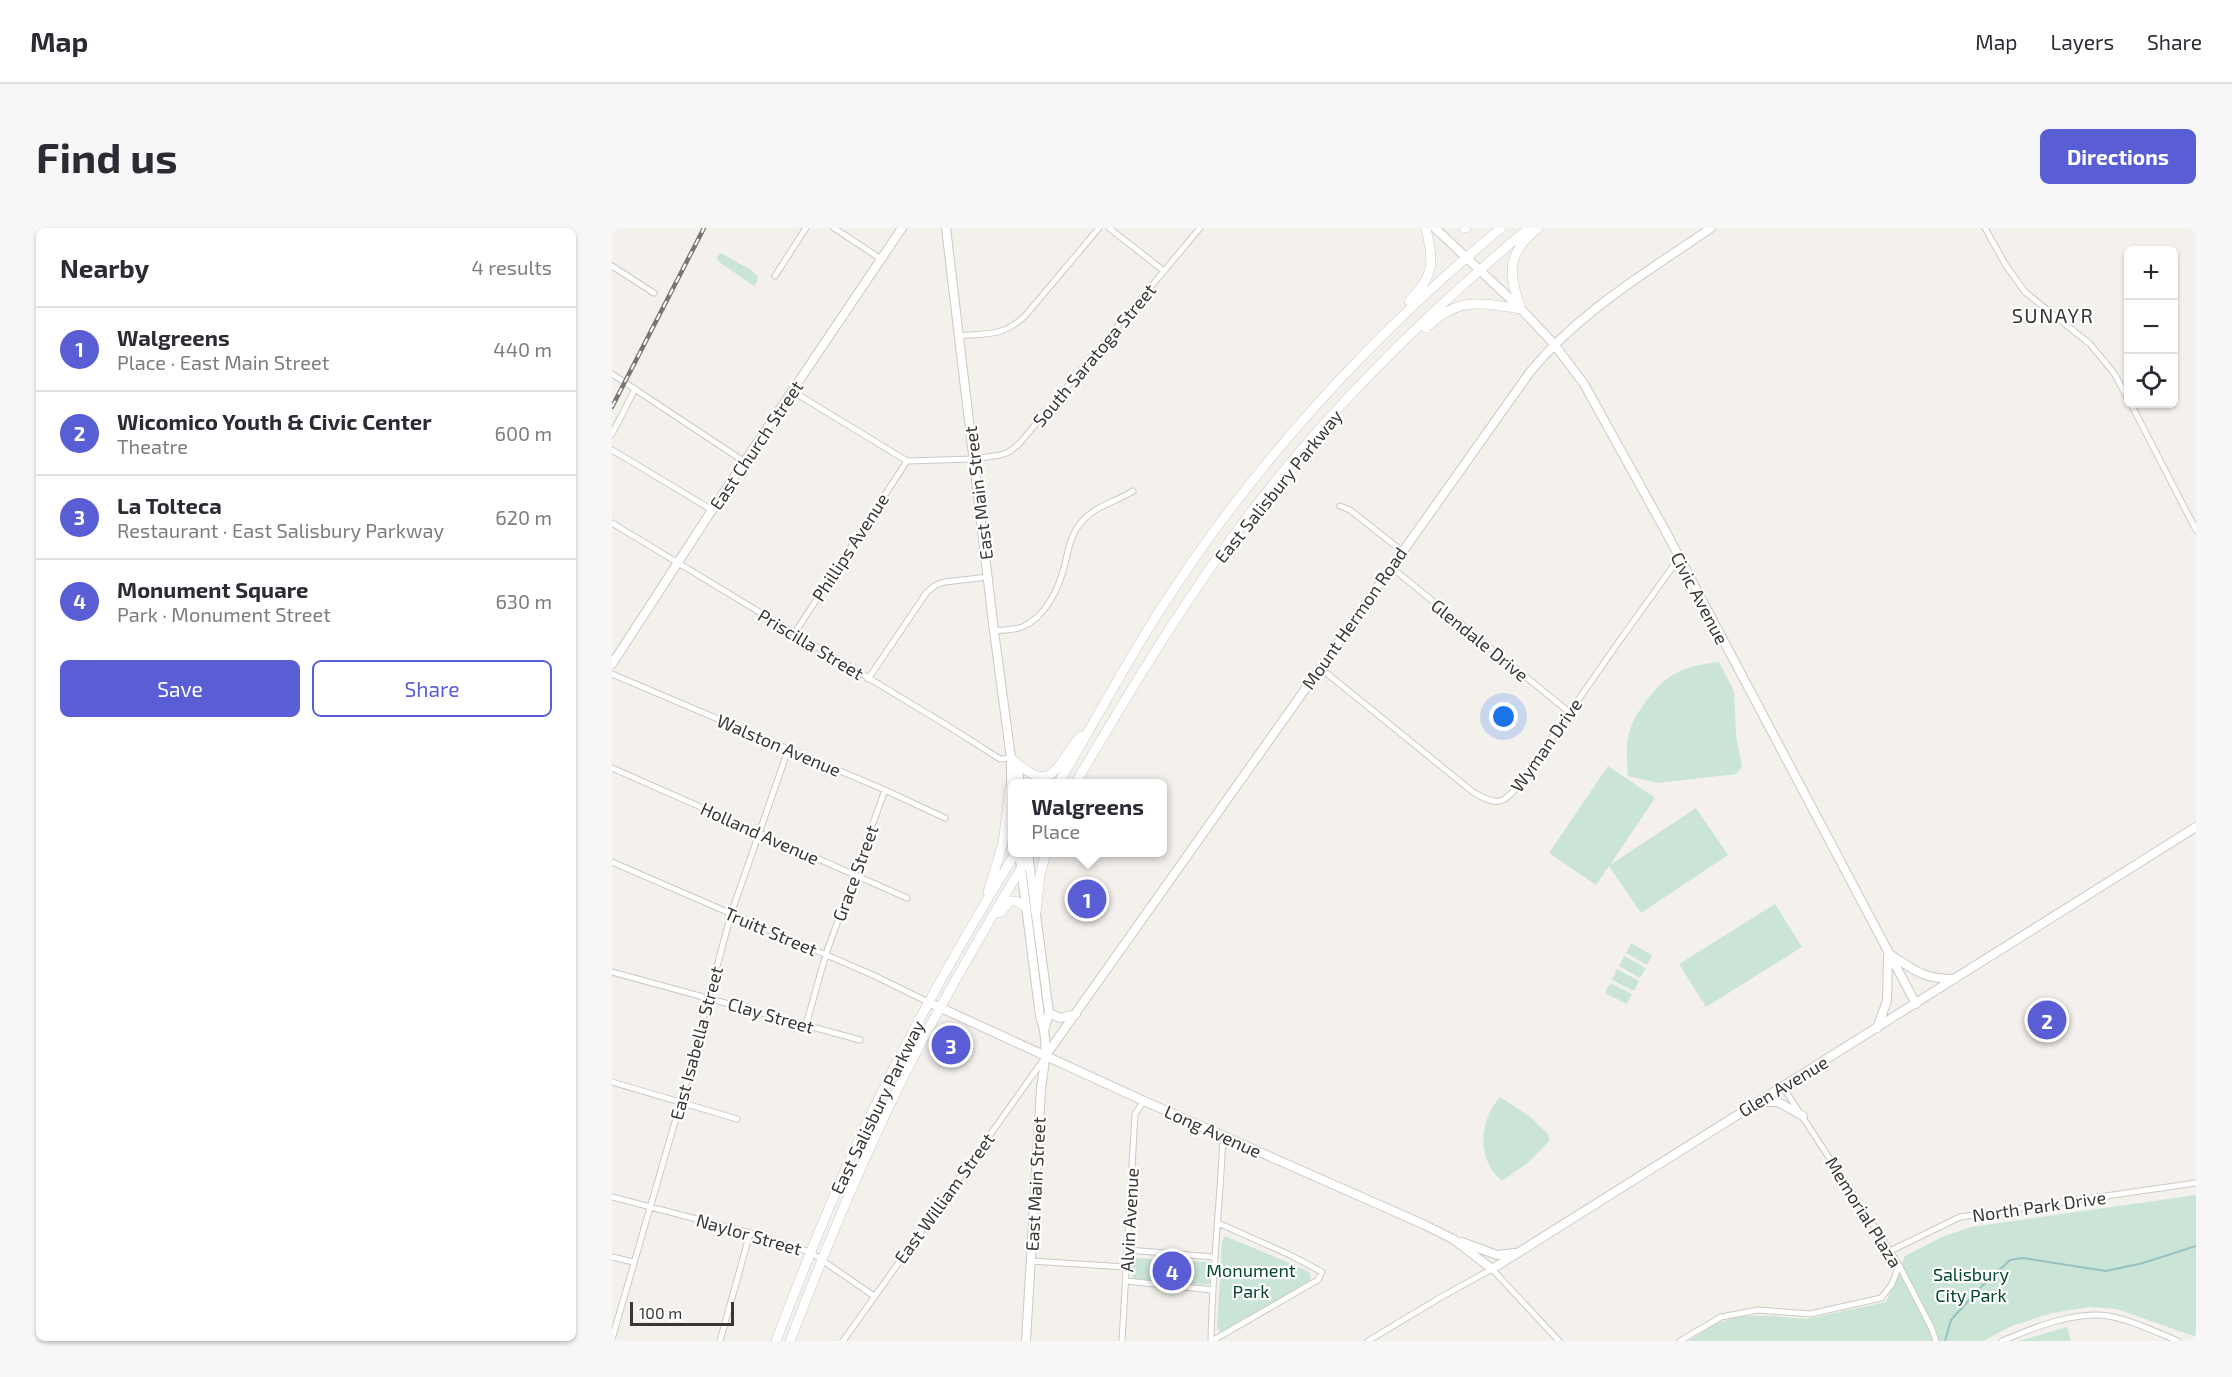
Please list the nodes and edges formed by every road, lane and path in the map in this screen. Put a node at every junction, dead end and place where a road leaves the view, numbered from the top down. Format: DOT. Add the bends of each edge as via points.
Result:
graph roads {
  1 [pos="806,228"];
  2 [pos="834,228"];
  3 [pos="902,228"];
  4 [pos="946,228"];
  5 [pos="1099,228"];
  6 [pos="1109,228"];
  7 [pos="1200,228"];
  8 [pos="1426,228"];
  9 [pos="1434,228"];
  10 [pos="1501,228"];
  11 [pos="1529,228"];
  12 [pos="1538,228"];
  13 [pos="1711,228"];
  14 [pos="1985,228"];
  15 [pos="1466,257"];
  16 [pos="881,259"];
  17 [pos="612,266"];
  18 [pos="1477,270"];
  19 [pos="1164,271"];
  20 [pos="775,276"];
  21 [pos="654,293"];
  22 [pos="1521,309"];
  23 [pos="959,336"];
  24 [pos="1378,340"];
  25 [pos="1554,344"];
  26 [pos="612,375"];
  27 [pos="1362,385"];
  28 [pos="635,389"];
  29 [pos="792,391"];
  30 [pos="2124,392"];
  31 [pos="2133,408"];
  32 [pos="612,434"];
  33 [pos="612,450"];
  34 [pos="973,459"];
  35 [pos="907,461"];
  36 [pos="745,462"];
  37 [pos="1133,491"];
  38 [pos="1340,506"];
  39 [pos="712,510"];
  40 [pos="612,523"];
  41 [pos="2196,530"];
  42 [pos="1402,551"];
  43 [pos="1679,558"];
  44 [pos="678,563"];
  45 [pos="1390,567"];
  46 [pos="988,577"];
  47 [pos="994,631"];
  48 [pos="794,634"];
  49 [pos="612,664"];
  50 [pos="1319,667"];
  51 [pos="612,674"];
  52 [pos="868,679"];
  53 [pos="1569,712"];
  54 [pos="1098,716"];
  55 [pos="788,750"];
  56 [pos="1011,758"];
  57 [pos="612,768"];
  58 [pos="1010,779"];
  59 [pos="1019,779"];
  60 [pos="1060,779"];
  61 [pos="1077,779"];
  62 [pos="885,790"];
  63 [pos="1008,804"];
  64 [pos="945,818"];
  65 [pos="2196,827"];
  66 [pos="759,833"];
  67 [pos="1021,857"];
  68 [pos="1023,857"];
  69 [pos="1025,857"];
  70 [pos="1045,857"];
  71 [pos="612,862"];
  72 [pos="1020,870"];
  73 [pos="853,875"];
  74 [pos="908,898"];
  75 [pos="983,907"];
  76 [pos="1026,907"];
  77 [pos="1036,912"];
  78 [pos="731,914"];
  79 [pos="981,935"];
  80 [pos="1888,953"];
  81 [pos="826,954"];
  82 [pos="612,972"];
  83 [pos="1956,979"];
  84 [pos="708,997"];
  85 [pos="928,1002"];
  86 [pos="1916,1004"];
  87 [pos="940,1007"];
  88 [pos="1049,1013"];
  89 [pos="1076,1014"];
  90 [pos="806,1025"];
  91 [pos="1045,1028"];
  92 [pos="1877,1029"];
  93 [pos="860,1040"];
  94 [pos="1046,1055"];
  95 [pos="612,1082"];
  96 [pos="1783,1087"];
  97 [pos="681,1101"];
  98 [pos="1144,1101"];
  99 [pos="1756,1103"];
  100 [pos="1803,1116"];
  101 [pos="737,1119"];
  102 [pos="1223,1136"];
  103 [pos="2196,1183"];
  104 [pos="612,1197"];
  105 [pos="649,1207"];
  106 [pos="1218,1222"];
  107 [pos="750,1233"];
  108 [pos="1453,1239"];
  109 [pos="1128,1250"];
  110 [pos="1890,1251"];
  111 [pos="810,1252"];
  112 [pos="1519,1252"];
  113 [pos="612,1257"];
  114 [pos="1214,1257"];
  115 [pos="821,1258"];
  116 [pos="1031,1261"];
  117 [pos="633,1262"];
  118 [pos="1899,1265"];
  119 [pos="1126,1267"];
  120 [pos="1492,1269"];
  121 [pos="1126,1281"];
  122 [pos="1212,1290"];
  123 [pos="874,1296"];
  124 [pos="612,1339"];
  125 [pos="1936,1340"];
  126 [pos="720,1341"];
  127 [pos="776,1341"];
  128 [pos="790,1341"];
  129 [pos="843,1341"];
  130 [pos="1026,1341"];
  131 [pos="1122,1341"];
  132 [pos="1211,1341"];
  133 [pos="1368,1341"];
  134 [pos="1559,1341"];
  135 [pos="1680,1341"];
  136 [pos="2001,1341"];
  137 [pos="2178,1341"];
  1 -- 20 [label="street"];
  2 -- 16 [label="street"];
  3 -- 16 [label="street, East Church Street"];
  4 -- 23 [label="street, East Main Street"];
  5 -- 23 [label="street" via="1014,326 1005,331"];
  6 -- 19 [label="street"];
  7 -- 19 [label="street, South Saratoga Street"];
  8 -- 24 [label="main road" via="1432,258 1425,283 1390,320"];
  9 -- 15 [label="street, Civic Avenue"];
  10 -- 15 [label="main road, East Salisbury Parkway"];
  11 -- 18 [label="main road, East Salisbury Parkway"];
  12 -- 22 [label="main road" via="1522,241 1511,270"];
  13 -- 25 [label="street, Mount Hermon Road" via="1598,305"];
  14 -- 30 [label="street" via="2025,292 2090,344"];
  15 -- 18 [label="street, Civic Avenue"];
  15 -- 24 [label="main road, East Salisbury Parkway"];
  16 -- 29 [label="street, East Church Street"];
  17 -- 21 [label="street"];
  18 -- 22 [label="street, Civic Avenue"];
  18 -- 27 [label="main road, East Salisbury Parkway"];
  19 -- 34 [label="street, South Saratoga Street" via="1019,444 1001,455"];
  22 -- 25 [label="street, Civic Avenue"];
  22 -- 27 [label="main road" via="1470,303 1445,311 1382,373"];
  23 -- 34 [label="street, East Main Street"];
  24 -- 54 [label="main road, East Salisbury Parkway" via="1281,446 1210,538 1161,608"];
  25 -- 42 [label="street, Mount Hermon Road" via="1513,394"];
  25 -- 43 [label="street, Civic Avenue" via="1594,400"];
  26 -- 28 [label="street"];
  27 -- 61 [label="main road, East Salisbury Parkway" via="1227,544 1143,670"];
  28 -- 32 [label="street"];
  28 -- 36 [label="street"];
  29 -- 35 [label="street"];
  29 -- 36 [label="street, East Church Street"];
  31 -- 41 [label="street"];
  33 -- 39 [label="street"];
  34 -- 35 [label="street, South Saratoga Street"];
  34 -- 46 [label="street, East Main Street"];
  35 -- 48 [label="street, Phillips Avenue"];
  36 -- 39 [label="street, East Church Street"];
  37 -- 47 [label="street" via="1096,509 1079,525 1058,587 1034,620 1021,627"];
  38 -- 42 [label="street"];
  39 -- 44 [label="street, East Church Street"];
  40 -- 44 [label="street, Priscilla Street"];
  42 -- 45 [label="street, Mount Hermon Road"];
  43 -- 53 [label="street, Wyman Drive"];
  43 -- 80 [label="street, Civic Avenue"];
  44 -- 48 [label="street, Priscilla Street"];
  44 -- 49 [label="street, East Church Street"];
  45 -- 50 [label="street, Mount Hermon Road"];
  45 -- 53 [label="street, Glendale Drive"];
  46 -- 47 [label="street, East Main Street"];
  46 -- 52 [label="street" via="936,585 927,592"];
  47 -- 56 [label="street, East Main Street"];
  48 -- 52 [label="street, Priscilla Street"];
  50 -- 53 [label="street, Wyman Drive" via="1473,792 1495,802 1508,799 1513,793"];
  50 -- 89 [label="street, Mount Hermon Road"];
  51 -- 55 [label="street, Walston Avenue"];
  52 -- 56 [label="street, Priscilla Street" via="1000,759"];
  54 -- 56 [label="main road" via="1053,773 1033,776"];
  54 -- 60 [label="main road, East Salisbury Parkway"];
  55 -- 62 [label="street, Walston Avenue"];
  55 -- 66 [label="street, East Isabella Street"];
  56 -- 58 [label="street, East Main Street"];
  56 -- 59 [label="street, East Main Street"];
  57 -- 66 [label="street, Holland Avenue"];
  62 -- 64 [label="street, Walston Avenue"];
  62 -- 73 [label="street, Grace Street"];
  63 -- 75 [label="main road" via="1003,843"];
  65 -- 83 [label="street, Glen Avenue"];
  66 -- 73 [label="street, Holland Avenue"];
  66 -- 78 [label="street, East Isabella Street"];
  67 -- 75 [label="main road, East Salisbury Parkway"];
  68 -- 72 [label="main road, East Salisbury Parkway"];
  69 -- 77 [label="street, East Main Street"];
  70 -- 77 [label="main road"];
  71 -- 78 [label="street, Truitt Street"];
  72 -- 76 [label="street, East Main Street"];
  72 -- 79 [label="main road, East Salisbury Parkway"];
  73 -- 74 [label="street, Holland Avenue"];
  73 -- 81 [label="street, Grace Street"];
  75 -- 85 [label="main road, East Salisbury Parkway"];
  76 -- 79 [label="main road" via="1010,901"];
  76 -- 91 [label="street, East Main Street" via="1040,1016"];
  77 -- 88 [label="street, East Main Street"];
  78 -- 81 [label="street, Truitt Street"];
  78 -- 84 [label="street, East Isabella Street"];
  79 -- 87 [label="main road, East Salisbury Parkway"];
  80 -- 83 [label="street" via="1925,977"];
  80 -- 86 [label="street, Civic Avenue"];
  80 -- 92 [label="street" via="1887,1001"];
  81 -- 85 [label="street, Truitt Street"];
  81 -- 90 [label="street, Grace Street"];
  82 -- 84 [label="street, Clay Street"];
  83 -- 86 [label="street, Glen Avenue"];
  84 -- 90 [label="street, Clay Street"];
  84 -- 97 [label="street, East Isabella Street"];
  85 -- 87 [label="street, Long Avenue"];
  85 -- 111 [label="main road, East Salisbury Parkway" via="866,1124"];
  86 -- 92 [label="street, Glen Avenue"];
  87 -- 94 [label="street, Long Avenue"];
  87 -- 115 [label="main road, East Salisbury Parkway" via="894,1097"];
  88 -- 89 [label="street" via="1060,1018"];
  88 -- 91 [label="street, East Main Street"];
  89 -- 94 [label="street, Mount Hermon Road"];
  90 -- 93 [label="street, Clay Street"];
  91 -- 94 [label="street, East Main Street"];
  92 -- 96 [label="street, Glen Avenue"];
  94 -- 98 [label="street, Long Avenue"];
  94 -- 116 [label="street, East Main Street"];
  94 -- 123 [label="street, East William Street"];
  95 -- 97 [label="street"];
  96 -- 99 [label="street, Glen Avenue"];
  96 -- 100 [label="street, Memorial Plaza"];
  97 -- 101 [label="street"];
  97 -- 105 [label="street, East Isabella Street"];
  98 -- 102 [label="street, Long Avenue"];
  98 -- 109 [label="street, Alvin Avenue" via="1135,1114"];
  99 -- 100 [label="street" via="1778,1102"];
  99 -- 112 [label="street, Glen Avenue"];
  100 -- 110 [label="street, Memorial Plaza"];
  102 -- 106 [label="street"];
  102 -- 108 [label="street, Long Avenue"];
  103 -- 110 [label="street, North Park Drive" via="1959,1218"];
  104 -- 105 [label="street, Naylor Street"];
  105 -- 107 [label="street, Naylor Street"];
  105 -- 117 [label="street, East Isabella Street"];
  106 -- 114 [label="street"];
  106 -- 132 [label="street" via="1322,1272 1318,1280"];
  107 -- 111 [label="street, Naylor Street"];
  107 -- 126 [label="street"];
  108 -- 112 [label="street" via="1497,1255"];
  108 -- 120 [label="street, Long Avenue"];
  109 -- 114 [label="street"];
  109 -- 119 [label="street, Alvin Avenue"];
  110 -- 118 [label="street, Memorial Plaza"];
  111 -- 115 [label="street, Naylor Street"];
  111 -- 127 [label="main road, East Salisbury Parkway"];
  112 -- 120 [label="street, Glen Avenue"];
  113 -- 117 [label="street"];
  114 -- 122 [label="street"];
  115 -- 123 [label="street, Naylor Street"];
  115 -- 128 [label="main road, East Salisbury Parkway"];
  116 -- 119 [label="street"];
  116 -- 130 [label="street, East Main Street"];
  117 -- 124 [label="street, East Isabella Street"];
  118 -- 125 [label="street, Memorial Plaza"];
  118 -- 135 [label="street" via="1881,1298 1810,1314 1758,1310 1721,1317"];
  119 -- 121 [label="street, Alvin Avenue"];
  120 -- 133 [label="street, Glen Avenue"];
  120 -- 134 [label="street"];
  121 -- 122 [label="street"];
  121 -- 131 [label="street, Alvin Avenue"];
  122 -- 132 [label="street"];
  123 -- 129 [label="street, East William Street"];
  136 -- 137 [label="street" via="2061,1321 2100,1316"];
}
